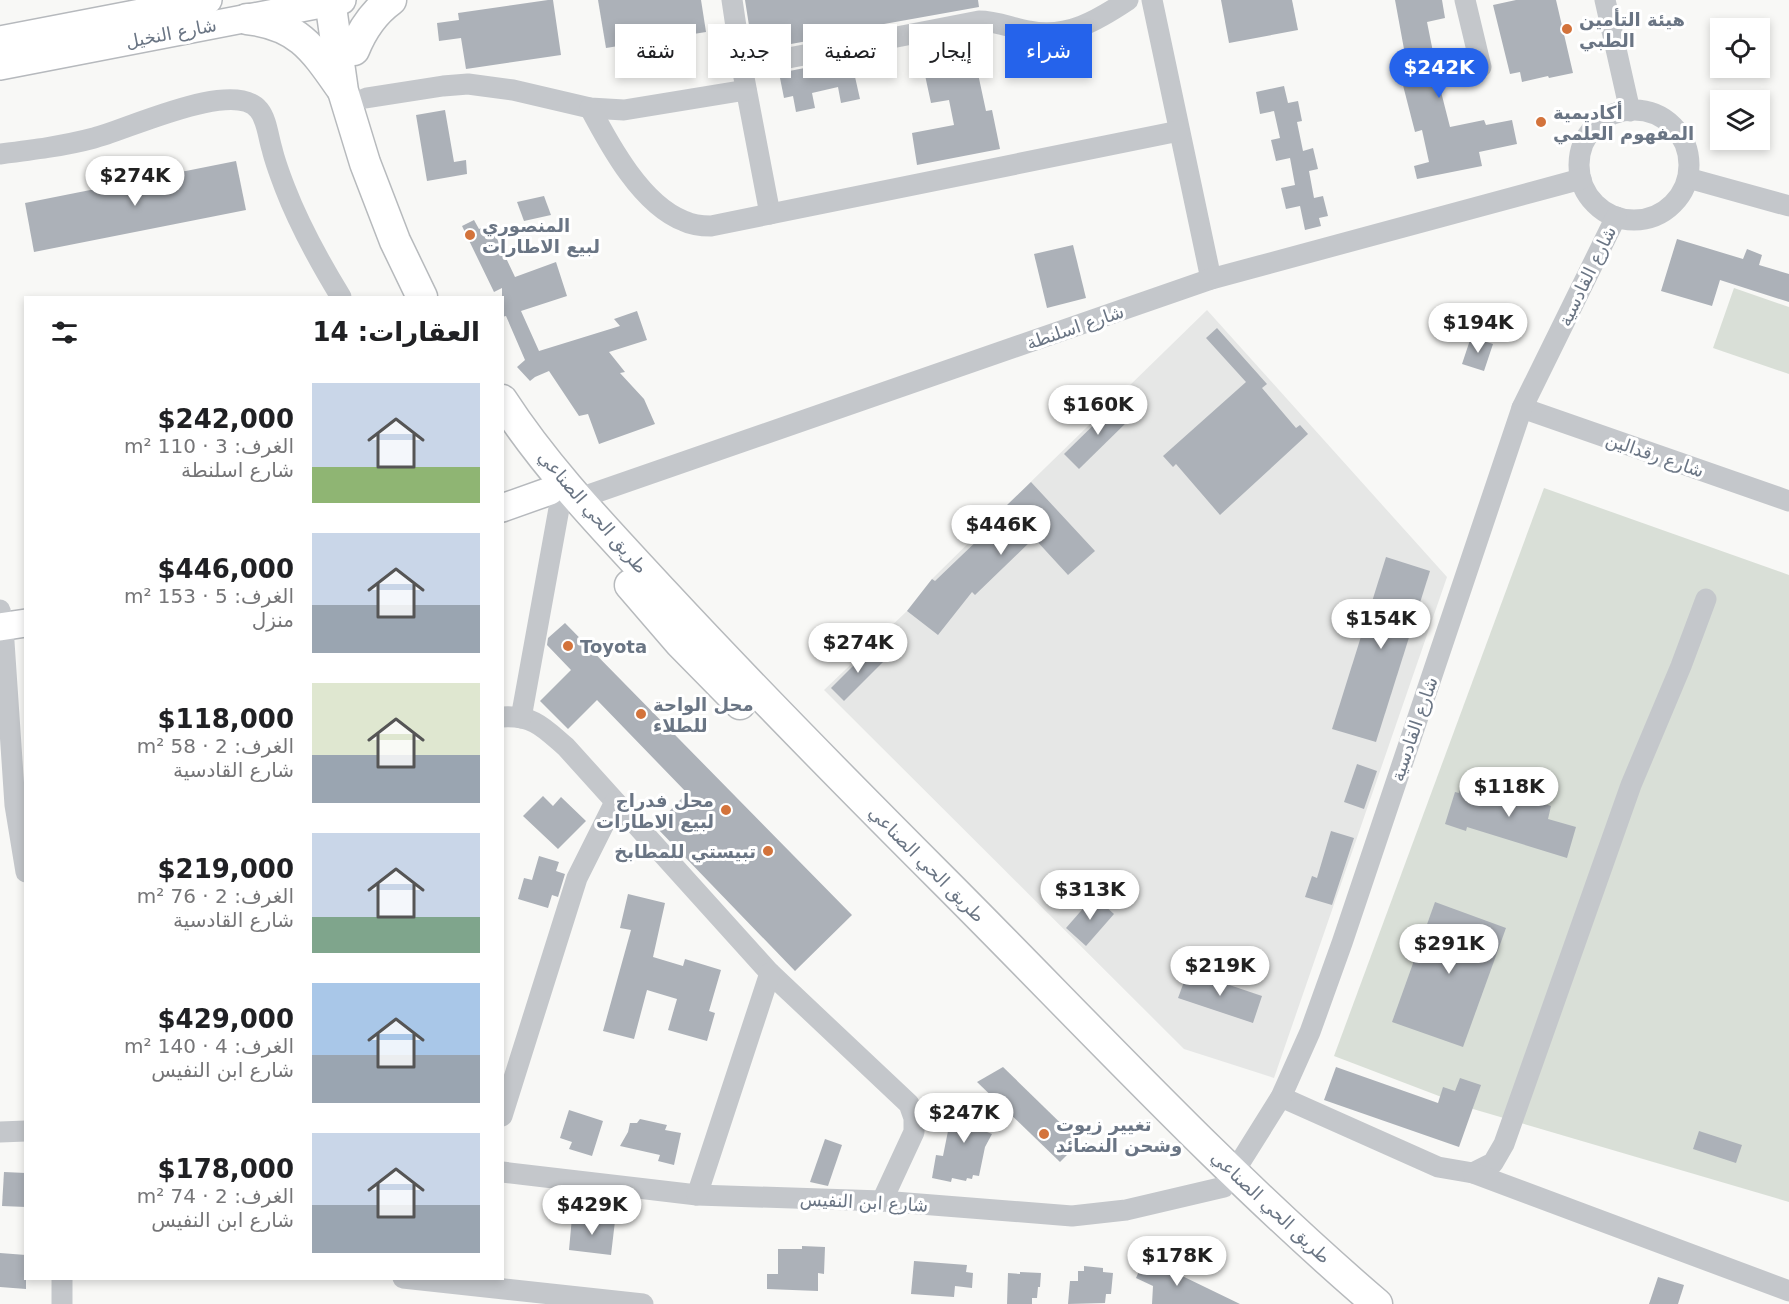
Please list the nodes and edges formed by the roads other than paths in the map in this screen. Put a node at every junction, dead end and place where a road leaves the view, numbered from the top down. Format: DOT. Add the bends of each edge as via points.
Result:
graph roads {
  1 [pos="208,0"];
  2 [pos="391,0"];
  3 [pos="732,0"];
  4 [pos="1128,0"];
  5 [pos="1152,0"];
  6 [pos="1465,0"];
  7 [pos="1605,0"];
  8 [pos="338,1"];
  9 [pos="246,19"];
  10 [pos="736,24"];
  11 [pos="0,40"];
  12 [pos="354,50"];
  13 [pos="791,57"];
  14 [pos="0,66"];
  15 [pos="1481,67"];
  16 [pos="744,78"];
  17 [pos="746,90"];
  18 [pos="355,95"];
  19 [pos="590,108"];
  20 [pos="1630,111"];
  21 [pos="1179,131"];
  22 [pos="0,154"];
  23 [pos="1688,178"];
  24 [pos="1581,179"];
  25 [pos="1789,206"];
  26 [pos="770,214"];
  27 [pos="1616,217"];
  28 [pos="1211,279"];
  29 [pos="340,296"];
  30 [pos="422,296"];
  31 [pos="439,296"];
  32 [pos="504,403"];
  33 [pos="1522,408"];
  34 [pos="504,432"];
  35 [pos="562,497"];
  36 [pos="1789,501"];
  37 [pos="504,508"];
  38 [pos="1706,599"];
  39 [pos="7,622"];
  40 [pos="512,717"];
  41 [pos="615,802"];
  42 [pos="13,805"];
  43 [pos="24,862"];
  44 [pos="770,973"];
  45 [pos="1281,1097"];
  46 [pos="504,1110"];
  47 [pos="24,1131"];
  48 [pos="0,1132"];
  49 [pos="504,1172"];
  50 [pos="1473,1173"];
  51 [pos="1229,1180"];
  52 [pos="697,1195"];
  53 [pos="882,1201"];
  54 [pos="62,1280"];
  55 [pos="417,1280"];
  56 [pos="1789,1291"];
  57 [pos="552,1299"];
  58 [pos="62,1304"];
  59 [pos="643,1304"];
  60 [pos="1347,1304"];
  61 [pos="1377,1304"];
  1 -- 11 [label="main road, شارع النخيل"];
  2 -- 12 [label="highway" via="366,25"];
  3 -- 10 [label="street"];
  4 -- 13 [label="street" via="1094,22 1068,31 1031,32 979,21"];
  5 -- 21 [label="street"];
  6 -- 15 [label="street"];
  7 -- 20 [label="street"];
  8 -- 9 [label="main road, شارع النخيل"];
  8 -- 12 [label="highway"];
  8 -- 18 [label="highway"];
  9 -- 14 [label="main road, شارع النخيل"];
  9 -- 18 [label="highway" via="269,22 297,35"];
  12 -- 18 [label="highway"];
  16 -- 17 [label="street"];
  17 -- 19 [label="street" via="624,110"];
  17 -- 26 [label="street"];
  18 -- 19 [label="street" via="468,84"];
  18 -- 30 [label="highway" via="365,164"];
  18 -- 31 [label="highway" via="407,231"];
  19 -- 26 [label="street" via="629,173 672,216 711,226"];
  20 -- 23 [label="street" via="1659,116 1671,124 1687,149"];
  20 -- 24 [label="street" via="1616,114 1594,128 1581,152"];
  21 -- 26 [label="street"];
  21 -- 28 [label="street"];
  22 -- 29 [label="street" via="98,138 194,105 222,100 247,102 260,110 292,207"];
  23 -- 25 [label="street"];
  23 -- 27 [label="street" via="1676,201 1655,216 1642,220"];
  24 -- 27 [label="street" via="1590,198"];
  24 -- 28 [label="street, شارع اسلنطة"];
  27 -- 33 [label="street, شارع القادسية"];
  28 -- 35 [label="street, شارع اسلنطة"];
  32 -- 35 [label="highway, طريق الحي الصناعي"];
  33 -- 36 [label="street, شارع رقدالين"];
  33 -- 45 [label="street, شارع القادسية" via="1342,943 1310,1032"];
  34 -- 35 [label="highway, طريق الحي الصناعي"];
  35 -- 37 [label="main road"];
  35 -- 40 [label="street"];
  35 -- 51 [label="highway, طريق الحي الصناعي" via="680,643 903,863 1100,1066"];
  38 -- 50 [label="street" via="1631,785 1504,1144 1493,1163"];
  39 -- 42 [label="street"];
  40 -- 41 [label="street" via="539,723"];
  41 -- 44 [label="street"];
  41 -- 46 [label="street" via="578,878"];
  42 -- 43 [label="street"];
  44 -- 52 [label="street"];
  44 -- 53 [label="street" via="909,1104 914,1132"];
  45 -- 50 [label="street" via="1438,1167"];
  45 -- 51 [label="street, شارع القادسية"];
  47 -- 48 [label="street"];
  49 -- 52 [label="street, شارع ابن النفيس"];
  50 -- 56 [label="street"];
  51 -- 53 [label="street, شارع ابن النفيس" via="1126,1210 1072,1216"];
  51 -- 60 [label="highway, طريق الحي الصناعي" via="1326,1287"];
  51 -- 61 [label="highway, طريق الحي الصناعي"];
  52 -- 53 [label="street, شارع ابن النفيس"];
  54 -- 58 [label="street"];
  55 -- 57 [label="street"];
  57 -- 59 [label="street"];
}
